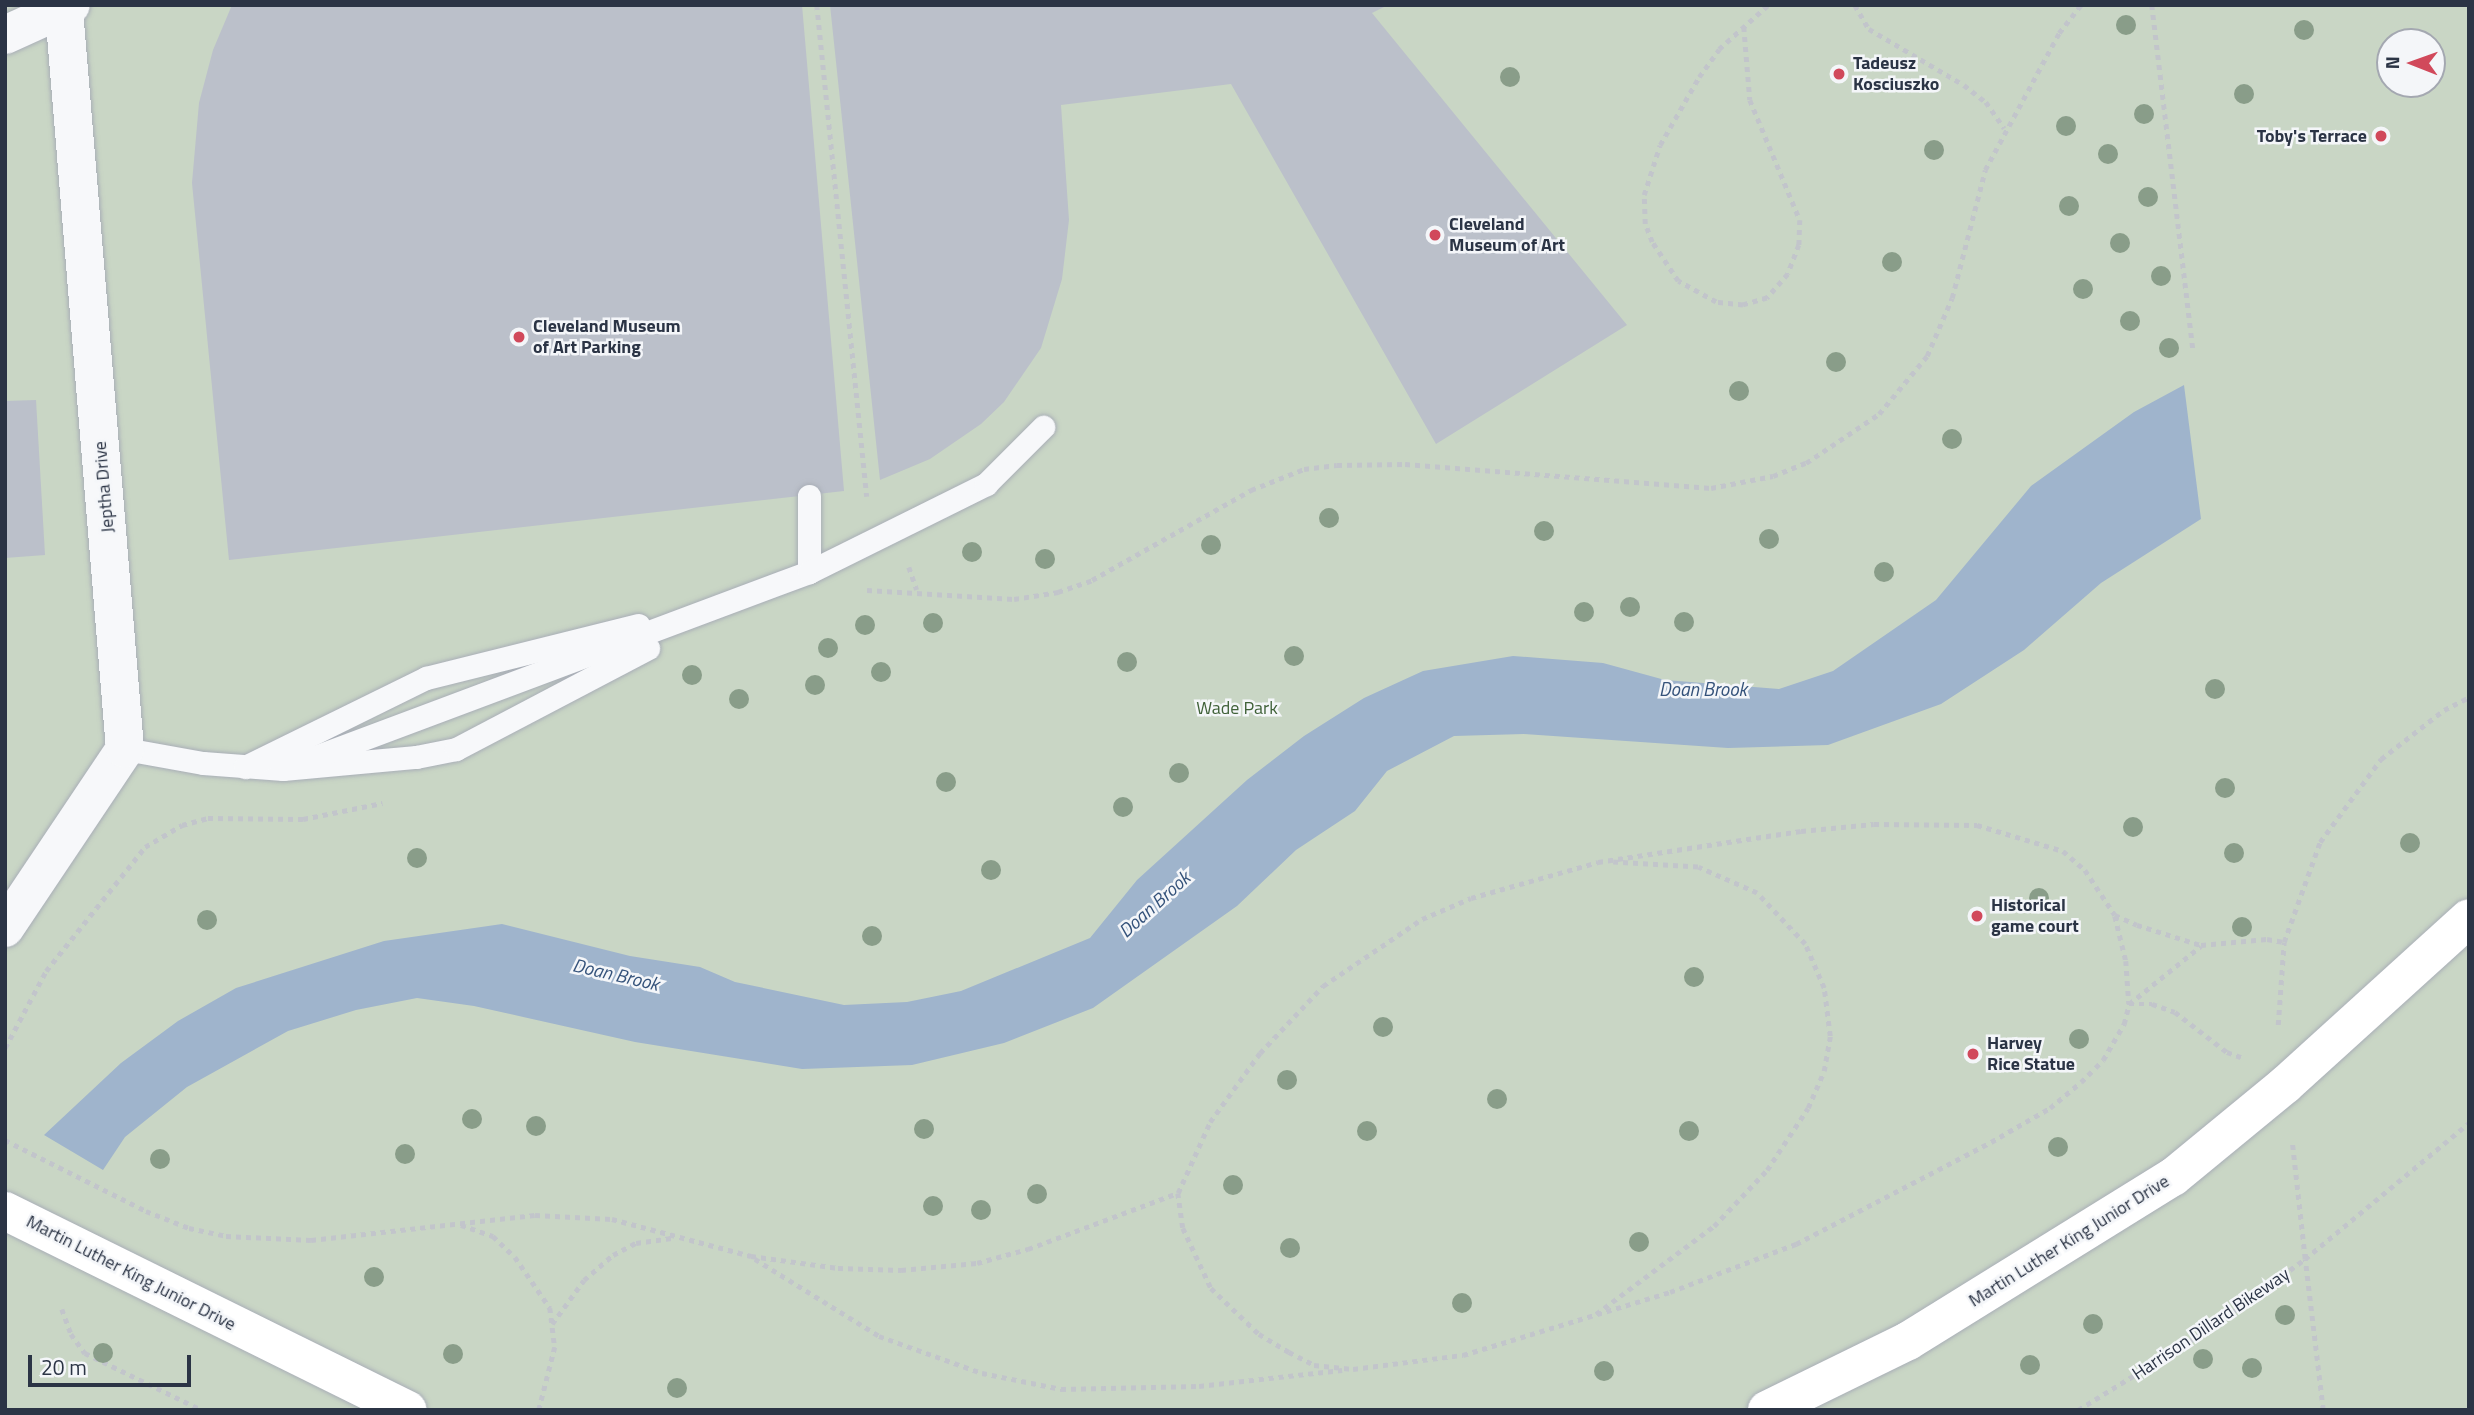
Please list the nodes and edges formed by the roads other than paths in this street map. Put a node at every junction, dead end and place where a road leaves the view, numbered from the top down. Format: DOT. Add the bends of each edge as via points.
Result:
graph roads {
  1 [pos="67,7"];
  2 [pos="5,35"];
  3 [pos="1043,427"];
  4 [pos="809,496"];
  5 [pos="809,572"];
  6 [pos="737,601"];
  7 [pos="125,749"];
  8 [pos="243,768"];
  9 [pos="284,769"];
  10 [pos="2469,918"];
  11 [pos="5,928"];
  12 [pos="5,1210"];
  13 [pos="407,1410"];
  14 [pos="1767,1410"];
  1 -- 2 [label="street"];
  1 -- 7 [label="street, Jeptha Drive"];
  3 -- 5 [label="lane" via="986,484"];
  4 -- 5 [label="lane"];
  5 -- 6 [label="lane"];
  6 -- 8 [label="lane" via="426,678"];
  6 -- 9 [label="lane"];
  6 -- 9 [label="lane" via="456,749 370,765"];
  7 -- 8 [label="lane"];
  7 -- 11 [label="street"];
  8 -- 9 [label="lane"];
  10 -- 14 [label="main road, Martin Luther King Junior Drive" via="2285,1085 2173,1177 1908,1341"];
  12 -- 13 [label="main road, Martin Luther King Junior Drive"];
}
